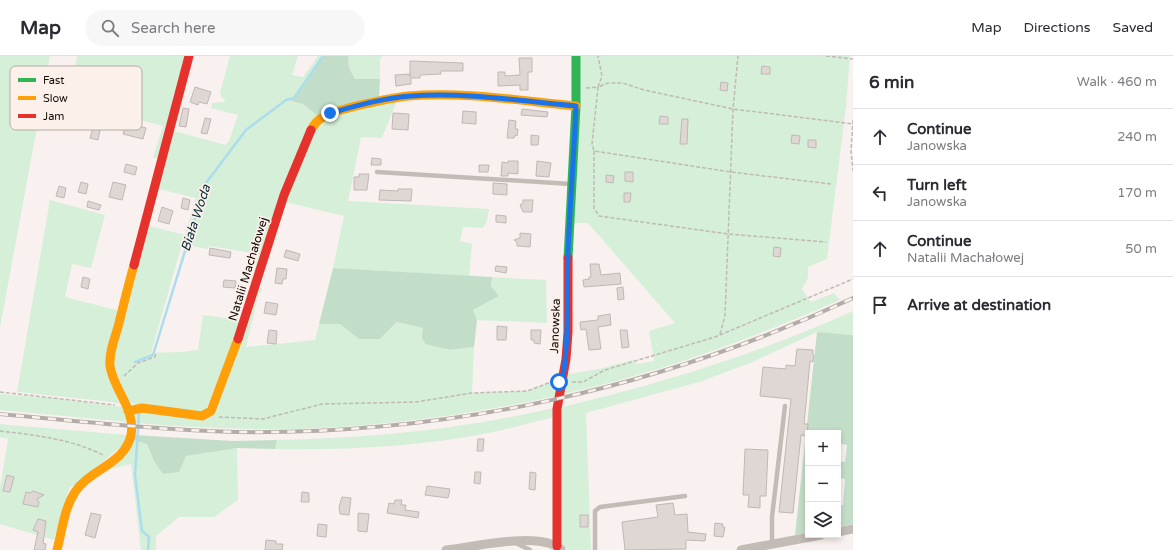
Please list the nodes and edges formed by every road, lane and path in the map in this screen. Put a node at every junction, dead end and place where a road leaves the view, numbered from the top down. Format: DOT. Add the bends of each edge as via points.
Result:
graph roads {
  1 [pos="189,56"];
  2 [pos="576,56"];
  3 [pos="598,56"];
  4 [pos="738,56"];
  5 [pos="826,56"];
  6 [pos="853,59"];
  7 [pos="598,87"];
  8 [pos="576,89"];
  9 [pos="576,106"];
  10 [pos="733,109"];
  11 [pos="853,120"];
  12 [pos="853,124"];
  13 [pos="594,151"];
  14 [pos="853,171"];
  15 [pos="377,172"];
  16 [pos="731,172"];
  17 [pos="573,184"];
  18 [pos="831,184"];
  19 [pos="728,234"];
  20 [pos="826,242"];
  21 [pos="853,279"];
  22 [pos="720,334"];
  23 [pos="156,353"];
  24 [pos="562,382"];
  25 [pos="118,390"];
  26 [pos="0,392"];
  27 [pos="785,406"];
  28 [pos="128,409"];
  29 [pos="209,412"];
  30 [pos="0,431"];
  31 [pos="113,461"];
  32 [pos="685,496"];
  33 [pos="853,529"];
  34 [pos="841,531"];
  35 [pos="805,538"];
  36 [pos="513,542"];
  37 [pos="772,544"];
  38 [pos="559,548"];
  39 [pos="460,549"];
  40 [pos="57,550"];
  41 [pos="446,550"];
  42 [pos="530,550"];
  43 [pos="595,550"];
  44 [pos="741,550"];
  1 -- 25 [label="street" via="110,356 111,374"];
  2 -- 8 [label="street, Janowska"];
  3 -- 7 [label="path" via="602,76"];
  4 -- 10 [label="path"];
  5 -- 6 [label="path"];
  7 -- 8 [label="path"];
  7 -- 10 [label="path" via="608,83 623,83"];
  7 -- 13 [label="path" via="592,144"];
  8 -- 9 [label="street, Janowska"];
  9 -- 17 [label="street, Janowska"];
  9 -- 29 [label="street, Natalii Machałowej" via="435,94 381,100 330,113 315,122 284,195 262,258 241,333"];
  10 -- 12 [label="path"];
  10 -- 16 [label="path"];
  11 -- 12 [label="path"];
  12 -- 14 [label="path"];
  13 -- 16 [label="path"];
  13 -- 19 [label="path" via="594,208 599,216"];
  15 -- 17 [label="lane"];
  16 -- 18 [label="path"];
  16 -- 19 [label="path"];
  17 -- 24 [label="street, Janowska" via="568,253 568,332"];
  19 -- 20 [label="path"];
  19 -- 22 [label="path" via="725,316"];
  21 -- 22 [label="path"];
  22 -- 24 [label="path" via="605,370 582,382"];
  23 -- 25 [label="path" via="155,356 130,369 122,378"];
  24 -- 29 [label="path" via="550,382 527,391 472,393 416,402 322,404 263,419 216,417"];
  24 -- 38 [label="street, Janowska" via="557,409"];
  25 -- 28 [label="street"];
  26 -- 28 [label="path" via="95,401"];
  27 -- 37 [label="lane" via="772,517"];
  28 -- 29 [label="street" via="142,408 202,416"];
  28 -- 31 [label="street" via="132,422 131,434 125,449"];
  30 -- 31 [label="path" via="42,436 91,449"];
  31 -- 40 [label="street" via="85,480 75,491"];
  32 -- 43 [label="lane" via="600,507 595,511"];
  33 -- 34 [label="street"];
  35 -- 37 [label="street"];
  36 -- 38 [label="street" via="542,542"];
  36 -- 39 [label="street"];
  36 -- 42 [label="lane"];
  37 -- 44 [label="street"];
  39 -- 41 [label="street"];
}
